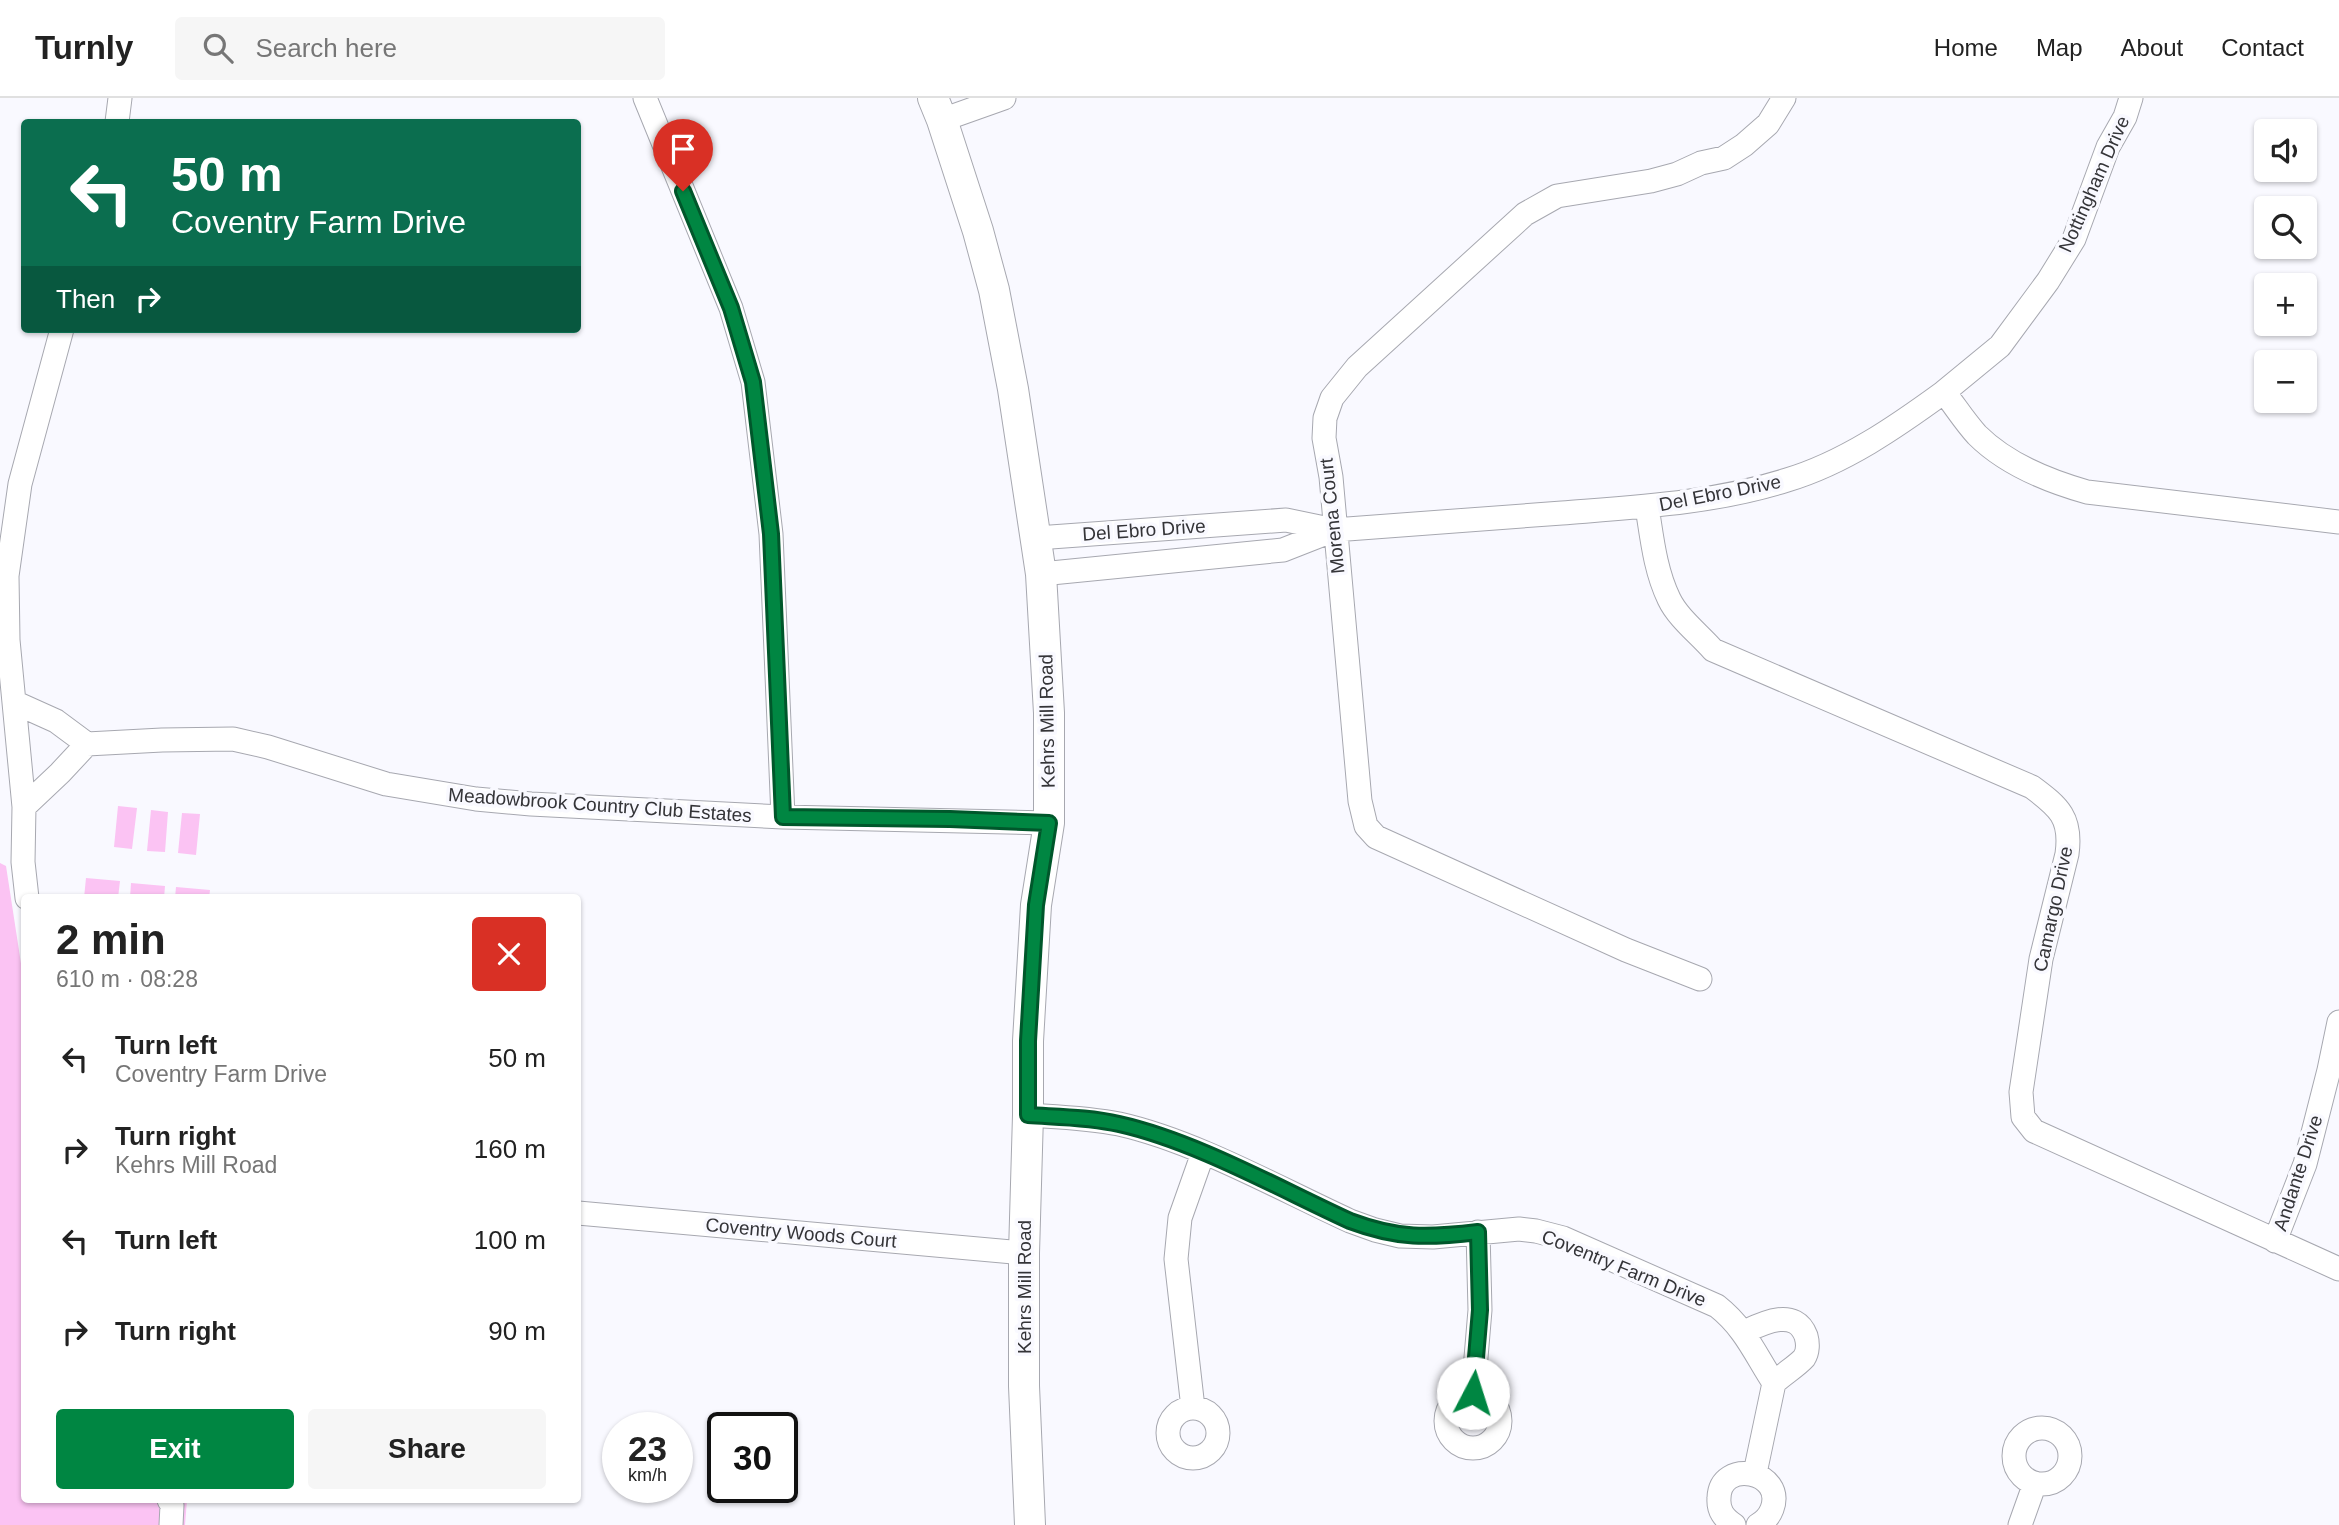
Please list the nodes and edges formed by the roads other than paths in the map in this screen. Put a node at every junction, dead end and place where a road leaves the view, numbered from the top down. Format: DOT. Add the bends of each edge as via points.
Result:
graph roads {
  1 [pos="120,98"];
  2 [pos="645,98"];
  3 [pos="1004,98"];
  4 [pos="1784,98"];
  5 [pos="2131,98"];
  6 [pos="937,104"];
  7 [pos="117,119"];
  8 [pos="61,333"];
  9 [pos="1944,393"];
  10 [pos="10,481"];
  11 [pos="1647,507"];
  12 [pos="2339,522"];
  13 [pos="1334,530"];
  14 [pos="1037,538"];
  15 [pos="1041,573"];
  16 [pos="16,703"];
  17 [pos="87,744"];
  18 [pos="24,807"];
  19 [pos="783,817"];
  20 [pos="1049,823"];
  21 [pos="27,894"];
  22 [pos="1700,979"];
  23 [pos="2339,1022"];
  24 [pos="1028,1115"];
  25 [pos="1203,1153"];
  26 [pos="581,1213"];
  27 [pos="1478,1232"];
  28 [pos="2275,1241"];
  29 [pos="1024,1254"];
  30 [pos="2339,1269"];
  31 [pos="1744,1332"];
  32 [pos="1774,1383"];
  33 [pos="1473,1393"];
  34 [pos="1193,1408"];
  35 [pos="1755,1473"];
  36 [pos="2035,1483"];
  37 [pos="1030,1525"];
  38 [pos="1734,1525"];
  39 [pos="1758,1525"];
  40 [pos="2020,1525"];
  1 -- 7 [label="street"];
  2 -- 19 [label="street" via="731,308 753,382 771,534"];
  3 -- 6 [label="street"];
  4 -- 13 [label="street, Morena Court" via="1768,124 1724,158 1664,177 1557,196 1525,214 1357,367 1332,398 1325,418"];
  5 -- 9 [label="street, Nottingham Drive" via="2074,239 2048,281 2000,346"];
  6 -- 14 [label="main road, Kehrs Mill Road" via="994,290"];
  8 -- 10 [label="street"];
  9 -- 11 [label="street, Del Ebro Drive" via="1868,443 1789,480"];
  9 -- 12 [label="street" via="1977,435 2001,454 2059,484 2087,492"];
  10 -- 16 [label="street" via="8,640"];
  11 -- 13 [label="street, Del Ebro Drive"];
  11 -- 28 [label="street, Camargo Drive" via="1656,564 1669,600 1713,650 2032,787 2053,803 2067,825 2069,839 2041,959 2021,1092 2023,1116 2034,1131"];
  13 -- 14 [label="street, Del Ebro Drive" via="1286,520"];
  13 -- 15 [label="street, Del Ebro Drive" via="1283,550"];
  13 -- 22 [label="street, Morena Court" via="1366,826 1376,837"];
  14 -- 15 [label="main road, Kehrs Mill Road"];
  15 -- 20 [label="main road, Kehrs Mill Road" via="1049,713"];
  16 -- 17 [label="street" via="56,721"];
  16 -- 18 [label="street"];
  17 -- 18 [label="street"];
  17 -- 19 [label="street, Meadowbrook Country Club Estates" via="233,739 431,793 531,804"];
  18 -- 21 [label="street"];
  19 -- 20 [label="street, Meadowbrook Country Club Estates"];
  20 -- 24 [label="main road, Kehrs Mill Road" via="1036,905"];
  23 -- 28 [label="street, Andante Drive" via="2305,1164"];
  24 -- 25 [label="street, Coventry Farm Drive" via="1118,1124"];
  24 -- 29 [label="main road, Kehrs Mill Road"];
  25 -- 27 [label="street, Coventry Farm Drive" via="1375,1230 1433,1237"];
  25 -- 34 [label="street" via="1180,1218 1176,1259"];
  26 -- 29 [label="street, Coventry Woods Court"];
  27 -- 31 [label="street, Coventry Farm Drive" via="1519,1229 1563,1238 1717,1306"];
  27 -- 33 [label="street" via="1480,1310"];
  28 -- 30 [label="street, Camargo Drive"];
  29 -- 37 [label="main road, Kehrs Mill Road"];
  31 -- 32 [label="street, Coventry Farm Drive"];
  31 -- 32 [label="street" via="1780,1319 1797,1323 1804,1332 1807,1350 1803,1358"];
  32 -- 35 [label="street"];
  35 -- 38 [label="street" via="1728,1478 1719,1492 1720,1512"];
  35 -- 39 [label="street" via="1774,1494 1770,1515"];
  36 -- 40 [label="street"];
}
